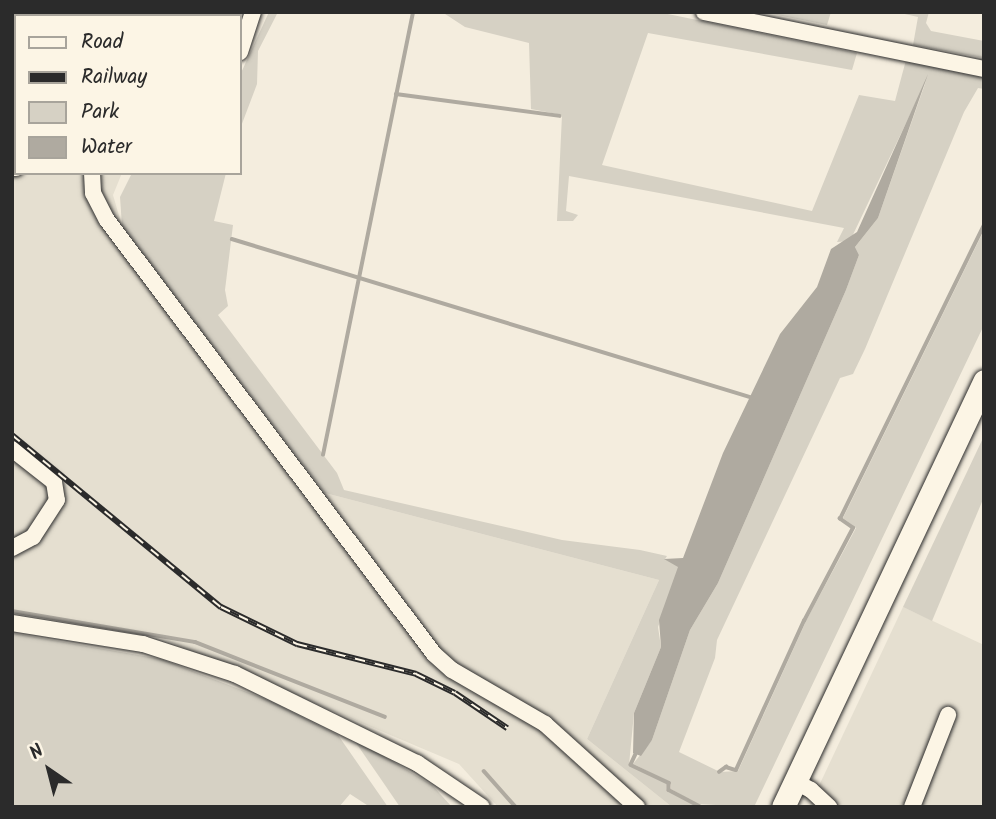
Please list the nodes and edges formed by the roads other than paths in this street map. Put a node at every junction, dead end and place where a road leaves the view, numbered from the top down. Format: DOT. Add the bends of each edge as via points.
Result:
graph roads {
  1 [pos="253,12"];
  2 [pos="704,12"];
  3 [pos="242,46"];
  4 [pos="984,69"];
  5 [pos="92,175"];
  6 [pos="984,381"];
  7 [pos="12,449"];
  8 [pos="12,548"];
  9 [pos="12,623"];
  10 [pos="948,715"];
  11 [pos="794,782"];
  12 [pos="482,807"];
  13 [pos="636,807"];
  14 [pos="783,807"];
  15 [pos="829,807"];
  16 [pos="912,807"];
  1 -- 3 [label="street"];
  2 -- 4 [label="street"];
  5 -- 13 [label="street" via="93,193 103,214 434,654 452,670 545,724"];
  6 -- 11 [label="highway"];
  7 -- 8 [label="street" via="54,482 57,500 33,537"];
  9 -- 12 [label="street" via="143,644 235,674 417,762"];
  10 -- 16 [label="street"];
  11 -- 14 [label="highway"];
  11 -- 15 [label="street"];
}
